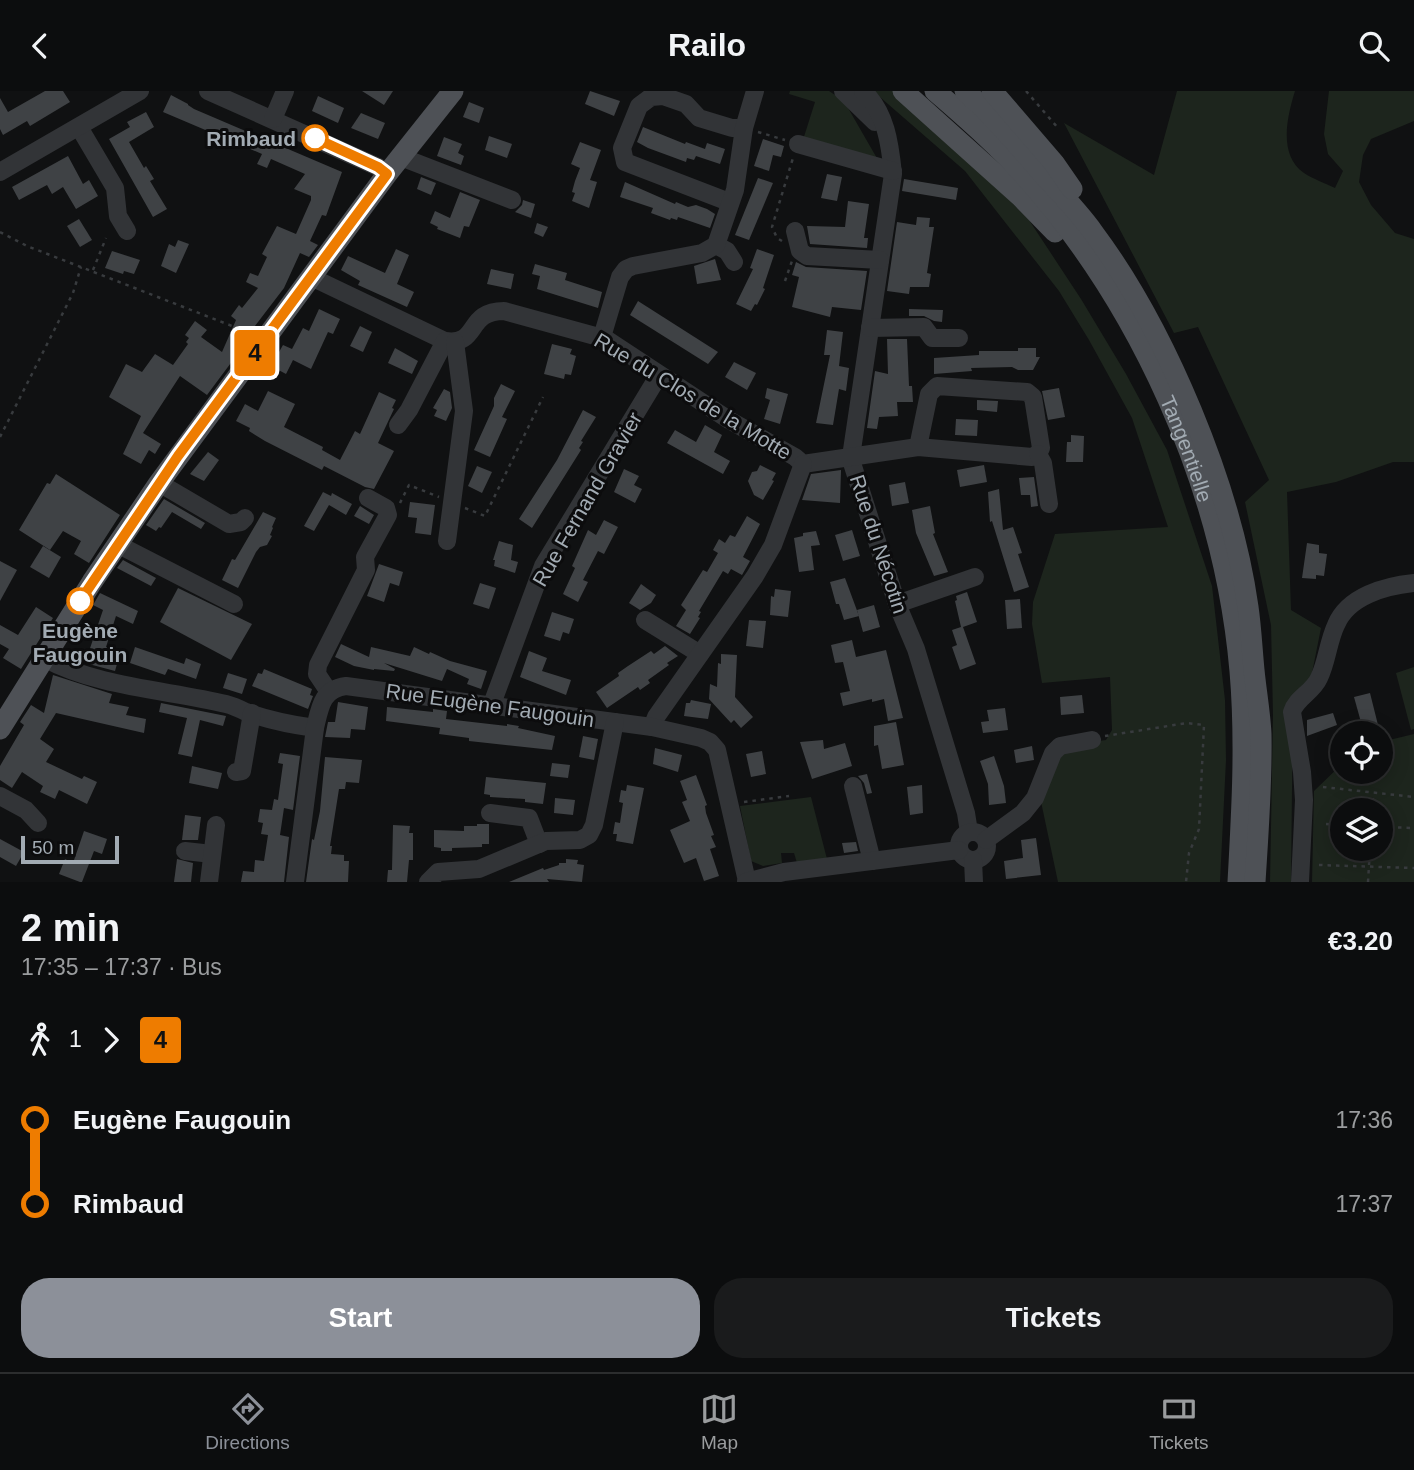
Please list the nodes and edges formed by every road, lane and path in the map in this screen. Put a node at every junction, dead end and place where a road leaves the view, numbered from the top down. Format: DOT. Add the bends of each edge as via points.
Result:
graph roads {
  1 [pos="140,91"];
  2 [pos="208,91"];
  3 [pos="285,91"];
  4 [pos="453,91"];
  5 [pos="755,91"];
  6 [pos="843,91"];
  7 [pos="863,91"];
  8 [pos="903,91"];
  9 [pos="935,91"];
  10 [pos="965,91"];
  11 [pos="992,91"];
  12 [pos="1026,91"];
  13 [pos="273,119"];
  14 [pos="79,127"];
  15 [pos="744,128"];
  16 [pos="1058,128"];
  17 [pos="887,135"];
  18 [pos="798,144"];
  19 [pos="401,157"];
  20 [pos="892,171"];
  21 [pos="0,172"];
  22 [pos="387,174"];
  23 [pos="512,201"];
  24 [pos="729,202"];
  25 [pos="127,231"];
  26 [pos="0,232"];
  27 [pos="1093,232"];
  28 [pos="790,236"];
  29 [pos="106,238"];
  30 [pos="716,245"];
  31 [pos="794,253"];
  32 [pos="880,260"];
  33 [pos="734,262"];
  34 [pos="81,267"];
  35 [pos="93,271"];
  36 [pos="311,277"];
  37 [pos="785,281"];
  38 [pos="1110,290"];
  39 [pos="870,328"];
  40 [pos="603,337"];
  41 [pos="257,338"];
  42 [pos="959,338"];
  43 [pos="450,342"];
  44 [pos="659,375"];
  45 [pos="543,397"];
  46 [pos="398,425"];
  47 [pos="0,437"];
  48 [pos="918,447"];
  49 [pos="1038,454"];
  50 [pos="852,458"];
  51 [pos="803,464"];
  52 [pos="159,483"];
  53 [pos="369,498"];
  54 [pos="452,502"];
  55 [pos="1049,503"];
  56 [pos="388,515"];
  57 [pos="245,518"];
  58 [pos="120,540"];
  59 [pos="447,541"];
  60 [pos="975,577"];
  61 [pos="1414,583"];
  62 [pos="236,600"];
  63 [pos="897,604"];
  64 [pos="645,619"];
  65 [pos="700,654"];
  66 [pos="44,658"];
  67 [pos="329,692"];
  68 [pos="492,704"];
  69 [pos="252,713"];
  70 [pos="615,722"];
  71 [pos="315,728"];
  72 [pos="0,729"];
  73 [pos="661,729"];
  74 [pos="1092,740"];
  75 [pos="236,772"];
  76 [pos="853,786"];
  77 [pos="1323,787"];
  78 [pos="1373,793"];
  79 [pos="0,796"];
  80 [pos="789,796"];
  81 [pos="1414,797"];
  82 [pos="1373,798"];
  83 [pos="738,802"];
  84 [pos="490,813"];
  85 [pos="38,823"];
  86 [pos="1326,824"];
  87 [pos="1330,824"];
  88 [pos="216,825"];
  89 [pos="968,826"];
  90 [pos="1393,827"];
  91 [pos="1414,828"];
  92 [pos="989,838"];
  93 [pos="539,844"];
  94 [pos="185,851"];
  95 [pos="212,854"];
  96 [pos="872,861"];
  97 [pos="1369,861"];
  98 [pos="966,863"];
  99 [pos="1320,865"];
  100 [pos="1368,866"];
  101 [pos="1414,868"];
  102 [pos="807,876"];
  103 [pos="747,881"];
  104 [pos="209,882"];
  105 [pos="295,882"];
  106 [pos="428,882"];
  107 [pos="1186,882"];
  108 [pos="1238,882"];
  109 [pos="1255,882"];
  110 [pos="1300,882"];
  111 [pos="1368,882"];
  1 -- 14 [label="street"];
  2 -- 13 [label="street"];
  3 -- 13 [label="street"];
  4 -- 19 [label="main road"];
  5 -- 15 [label="street"];
  6 -- 17 [label="street"];
  7 -- 17 [label="street, Rue du Nécotin" via="879,111"];
  8 -- 38 [label="main road" via="1021,197"];
  9 -- 38 [label="main road, Tangentielle" via="1013,163"];
  10 -- 27 [label="main road"];
  11 -- 27 [label="main road" via="1062,174"];
  12 -- 16 [label="path"];
  13 -- 22 [label="street"];
  14 -- 21 [label="street"];
  14 -- 25 [label="street" via="115,188 118,216"];
  15 -- 18 [label="path"];
  15 -- 24 [label="street"];
  15 -- 24 [label="street" via="699,118 686,104 663,96 651,97 639,106 622,148 625,162"];
  17 -- 20 [label="street, Rue du Nécotin"];
  18 -- 20 [label="street"];
  18 -- 28 [label="path" via="772,227 776,238"];
  19 -- 22 [label="main road"];
  19 -- 23 [label="street"];
  20 -- 32 [label="street, Rue du Nécotin"];
  22 -- 36 [label="main road"];
  24 -- 30 [label="street"];
  26 -- 34 [label="path"];
  27 -- 109 [label="main road, Tangentielle" via="1166,355 1196,422 1236,549 1248,606 1261,732"];
  28 -- 32 [label="street" via="807,256"];
  29 -- 35 [label="path"];
  30 -- 33 [label="street"];
  30 -- 40 [label="street" via="702,253 626,269"];
  31 -- 37 [label="path"];
  32 -- 39 [label="street, Rue du Nécotin"];
  34 -- 35 [label="path"];
  34 -- 47 [label="path" via="73,293"];
  35 -- 41 [label="path"];
  36 -- 43 [label="street"];
  36 -- 52 [label="main road"];
  38 -- 108 [label="main road, Tangentielle" via="1166,395 1221,555 1244,729"];
  39 -- 42 [label="street" via="924,327 932,338"];
  39 -- 50 [label="street, Rue du Nécotin"];
  40 -- 43 [label="street, Rue du Clos de la Motte" via="493,311 482,316 467,337"];
  40 -- 44 [label="street, Rue du Clos de la Motte"];
  43 -- 46 [label="street"];
  43 -- 54 [label="street" via="464,411"];
  44 -- 51 [label="street, Rue du Clos de la Motte"];
  44 -- 68 [label="street, Rue Fernand Gravier" via="543,566"];
  45 -- 54 [label="path" via="485,516"];
  48 -- 49 [label="street, Rue du Clos de la Motte"];
  48 -- 49 [label="street" via="929,394 941,386 1031,394 1041,447"];
  48 -- 50 [label="street, Rue du Clos de la Motte"];
  49 -- 55 [label="street"];
  50 -- 51 [label="street, Rue du Clos de la Motte"];
  50 -- 63 [label="street, Rue du Nécotin"];
  51 -- 65 [label="street" via="773,545"];
  52 -- 57 [label="street" via="229,524"];
  52 -- 58 [label="main road"];
  53 -- 56 [label="street" via="386,508"];
  54 -- 56 [label="path" via="409,485 397,509"];
  54 -- 59 [label="street"];
  56 -- 67 [label="street" via="318,665 317,674"];
  58 -- 62 [label="street"];
  58 -- 66 [label="main road"];
  60 -- 63 [label="street"];
  61 -- 110 [label="street" via="1377,590 1342,613 1319,678 1294,704 1304,800"];
  63 -- 89 [label="street, Rue du Nécotin" via="916,649"];
  64 -- 65 [label="street"];
  65 -- 73 [label="street" via="656,716"];
  66 -- 69 [label="street" via="99,681 182,694"];
  66 -- 72 [label="main road"];
  67 -- 68 [label="street, Rue Eugène Faugouin" via="346,686"];
  67 -- 71 [label="street"];
  68 -- 70 [label="street, Rue Eugène Faugouin"];
  69 -- 71 [label="street"];
  69 -- 75 [label="street" via="242,771"];
  70 -- 73 [label="street, Rue Eugène Faugouin"];
  70 -- 93 [label="street" via="592,831 580,840 554,839"];
  71 -- 105 [label="street"];
  73 -- 103 [label="street, Rue Eugène Faugouin" via="701,738 717,750"];
  74 -- 92 [label="street" via="1060,746 1035,798"];
  74 -- 107 [label="path" via="1187,723 1203,725 1199,829 1189,853"];
  76 -- 96 [label="street"];
  77 -- 78 [label="path"];
  78 -- 81 [label="path"];
  78 -- 82 [label="path"];
  79 -- 85 [label="street" via="26,810"];
  80 -- 83 [label="path"];
  84 -- 93 [label="street" via="529,818"];
  86 -- 87 [label="path"];
  88 -- 95 [label="street"];
  89 -- 92 [label="street"];
  89 -- 98 [label="street" via="959,841"];
  90 -- 91 [label="path"];
  92 -- 98 [label="street" via="984,854"];
  93 -- 106 [label="street" via="479,869 438,872"];
  94 -- 95 [label="street"];
  95 -- 104 [label="street"];
  96 -- 98 [label="street"];
  96 -- 102 [label="street"];
  97 -- 100 [label="path"];
  99 -- 100 [label="path"];
  100 -- 101 [label="path"];
  100 -- 111 [label="path"];
  102 -- 103 [label="street"];
}
